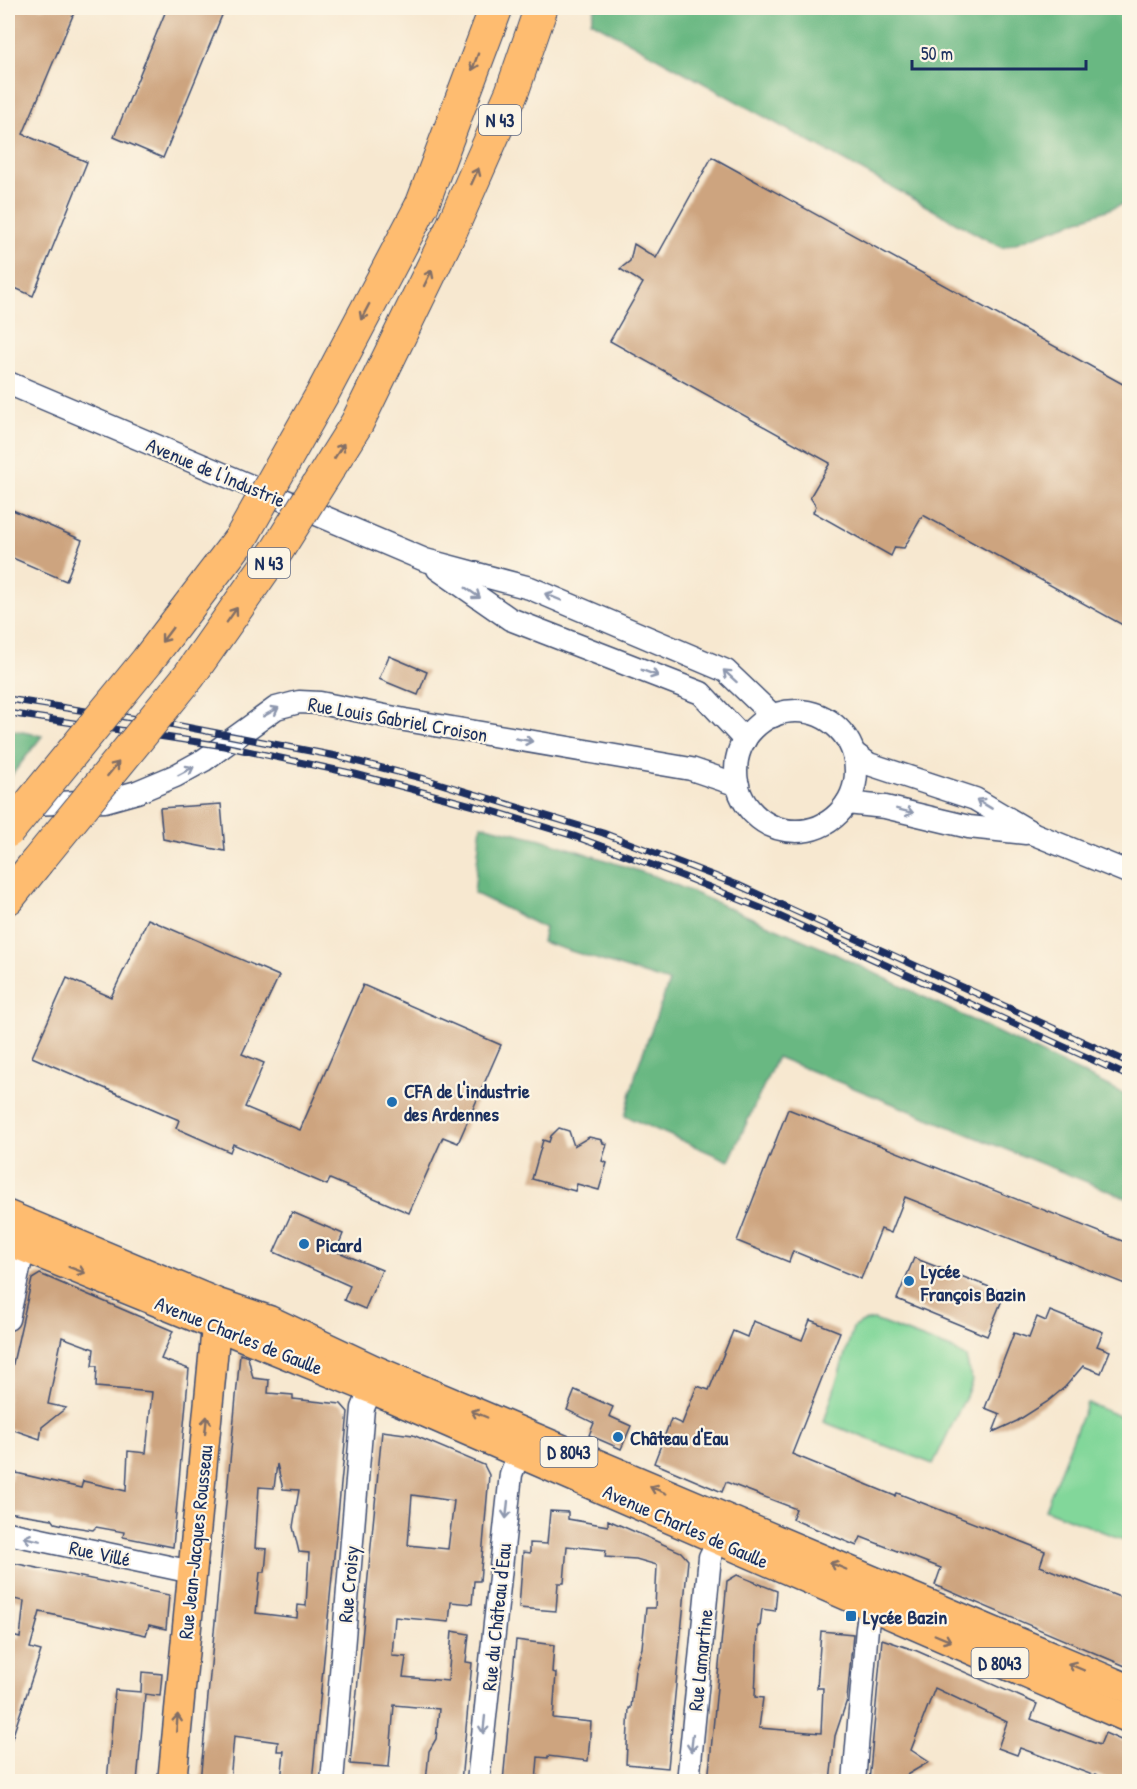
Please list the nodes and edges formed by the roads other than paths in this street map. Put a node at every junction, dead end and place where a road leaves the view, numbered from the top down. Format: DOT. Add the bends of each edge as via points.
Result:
graph roads {
  1 [pos="496,8"];
  2 [pos="541,8"];
  3 [pos="8,383"];
  4 [pos="425,560"];
  5 [pos="773,716"];
  6 [pos="745,740"];
  7 [pos="854,753"];
  8 [pos="738,785"];
  9 [pos="847,803"];
  10 [pos="8,805"];
  11 [pos="8,831"];
  12 [pos="1034,834"];
  13 [pos="1130,873"];
  14 [pos="8,898"];
  15 [pos="16,1232"];
  16 [pos="217,1314"];
  17 [pos="8,1319"];
  18 [pos="371,1389"];
  19 [pos="519,1454"];
  20 [pos="8,1533"];
  21 [pos="718,1540"];
  22 [pos="192,1572"];
  23 [pos="875,1595"];
  24 [pos="1130,1689"];
  25 [pos="1130,1719"];
  26 [pos="172,1782"];
  27 [pos="332,1782"];
  28 [pos="478,1782"];
  29 [pos="688,1782"];
  30 [pos="854,1782"];
  1 -- 11 [label="highway, N 43, one-way, bridge" via="422,205 241,538"];
  14 -- 2 [label="highway, N 43, one-way, bridge" via="189,676 279,549 357,423 451,230 512,93"];
  3 -- 4 [label="street, Avenue de l'Industrie"];
  5 -- 4 [label="street, Avenue de l'Industrie, one-way" via="726,671 530,588"];
  4 -- 6 [label="street, Avenue de l'Industrie, one-way" via="510,619 701,693"];
  5 -- 6 [label="street"];
  5 -- 7 [label="street" via="801,712 818,716 834,724"];
  6 -- 8 [label="street" via="737,762"];
  7 -- 9 [label="street" via="854,788"];
  12 -- 7 [label="street, one-way" via="975,799 869,764"];
  8 -- 9 [label="street" via="745,803 759,819 796,832 834,819"];
  10 -- 8 [label="street, Rue Louis Gabriel Croison, one-way" via="105,801 137,792 204,760 276,708 299,702 691,769"];
  9 -- 12 [label="street, one-way" via="885,807 969,827"];
  12 -- 13 [label="street"];
  15 -- 16 [label="main road, Avenue Charles de Gaulle / D 8043"];
  15 -- 17 [label="street"];
  16 -- 18 [label="main road, Avenue Charles de Gaulle / D 8043"];
  22 -- 16 [label="main road, Rue Jean-Jacques Rousseau, one-way"];
  23 -- 16 [label="main road, Avenue Charles de Gaulle / D 8043, one-way" via="269,1320"];
  18 -- 19 [label="main road, Avenue Charles de Gaulle / D 8043"];
  18 -- 27 [label="street, Rue Croisy" via="363,1408"];
  19 -- 21 [label="main road, Avenue Charles de Gaulle / D 8043"];
  19 -- 28 [label="street, Rue du Château d'Eau, one-way" via="511,1474"];
  22 -- 20 [label="street, Rue Villé, one-way"];
  21 -- 23 [label="main road, Avenue Charles de Gaulle / D 8043"];
  21 -- 29 [label="street, Rue Lamartine, one-way" via="710,1557"];
  26 -- 22 [label="main road, Rue Jean-Jacques Rousseau, one-way"];
  24 -- 23 [label="main road, Avenue Charles de Gaulle / D 8043, one-way"];
  23 -- 25 [label="main road, Avenue Charles de Gaulle / D 8043, one-way"];
  23 -- 30 [label="street"];
}
